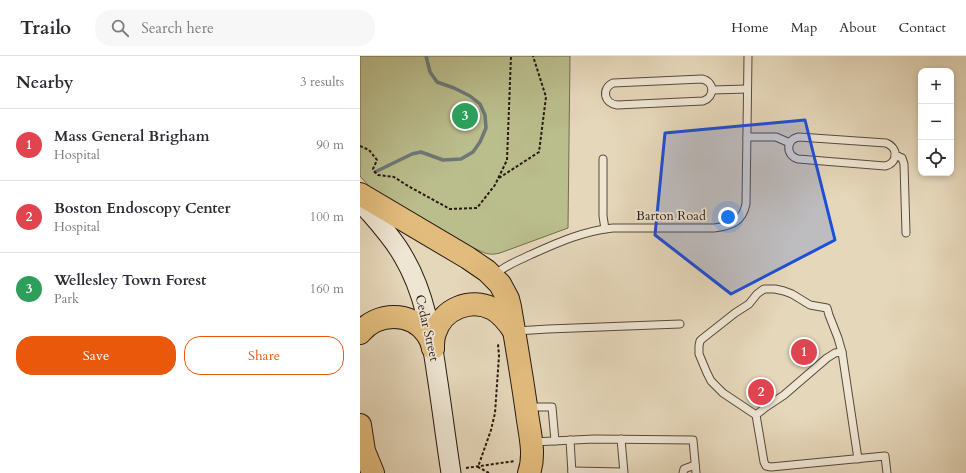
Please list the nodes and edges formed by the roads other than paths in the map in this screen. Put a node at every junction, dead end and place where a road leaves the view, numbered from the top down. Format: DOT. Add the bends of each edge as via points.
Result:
graph roads {
  1 [pos="748,56"];
  2 [pos="747,89"];
  3 [pos="712,90"];
  4 [pos="747,136"];
  5 [pos="790,143"];
  6 [pos="895,155"];
  7 [pos="603,159"];
  8 [pos="360,194"];
  9 [pos="360,201"];
  10 [pos="605,229"];
  11 [pos="906,234"];
  12 [pos="494,277"];
  13 [pos="680,324"];
  14 [pos="360,333"];
  15 [pos="506,336"];
  16 [pos="433,348"];
  17 [pos="842,352"];
  18 [pos="526,407"];
  19 [pos="756,416"];
  20 [pos="360,425"];
  21 [pos="621,439"];
  22 [pos="570,440"];
  23 [pos="555,441"];
  24 [pos="528,456"];
  25 [pos="362,459"];
  26 [pos="858,459"];
  27 [pos="695,465"];
  28 [pos="780,470"];
  29 [pos="457,471"];
  30 [pos="684,471"];
  31 [pos="572,472"];
  32 [pos="624,472"];
  33 [pos="373,473"];
  34 [pos="545,473"];
  35 [pos="696,473"];
  36 [pos="887,473"];
  1 -- 2 [label="lane, Barton Road"];
  2 -- 3 [label="lane"];
  2 -- 4 [label="lane, Barton Road"];
  3 -- 3 [label="lane" via="711,85 704,79 613,83 608,87 606,98 617,105 703,101 709,98"];
  4 -- 5 [label="lane" via="776,138"];
  4 -- 10 [label="lane, Barton Road" via="746,204 743,215 736,222 714,228"];
  5 -- 6 [label="lane" via="801,137 886,143 893,148"];
  5 -- 6 [label="lane" via="790,154 799,159 885,166 894,160"];
  6 -- 11 [label="lane" via="902,158 904,164"];
  7 -- 10 [label="lane"];
  8 -- 12 [label="highway" via="468,258"];
  9 -- 16 [label="main road, Cedar Street" via="396,245 410,268 422,298"];
  10 -- 12 [label="lane, Barton Road" via="586,233 546,248 502,269"];
  12 -- 15 [label="highway" via="508,299"];
  13 -- 15 [label="lane" via="536,329"];
  14 -- 16 [label="highway" via="380,318 396,316 416,323 423,329"];
  15 -- 16 [label="highway" via="505,319 500,314 491,308 469,304 454,309 442,319 435,333"];
  15 -- 18 [label="highway"];
  16 -- 29 [label="main road, Cedar Street"];
  17 -- 19 [label="lane" via="827,358"];
  17 -- 19 [label="lane" via="827,308 810,305 780,290 767,288 760,291 748,304 702,339 698,350 714,384"];
  17 -- 26 [label="lane"];
  18 -- 23 [label="lane" via="552,407"];
  18 -- 24 [label="highway"];
  19 -- 28 [label="lane" via="764,465"];
  20 -- 25 [label="highway"];
  21 -- 22 [label="lane"];
  21 -- 27 [label="lane" via="693,440"];
  21 -- 32 [label="lane"];
  22 -- 23 [label="lane"];
  22 -- 31 [label="lane"];
  23 -- 24 [label="lane"];
  24 -- 34 [label="highway"];
  25 -- 33 [label="highway"];
  26 -- 28 [label="lane"];
  26 -- 36 [label="lane" via="885,456"];
  27 -- 30 [label="lane"];
  27 -- 35 [label="lane"];
  31 -- 32 [label="lane"];
}
